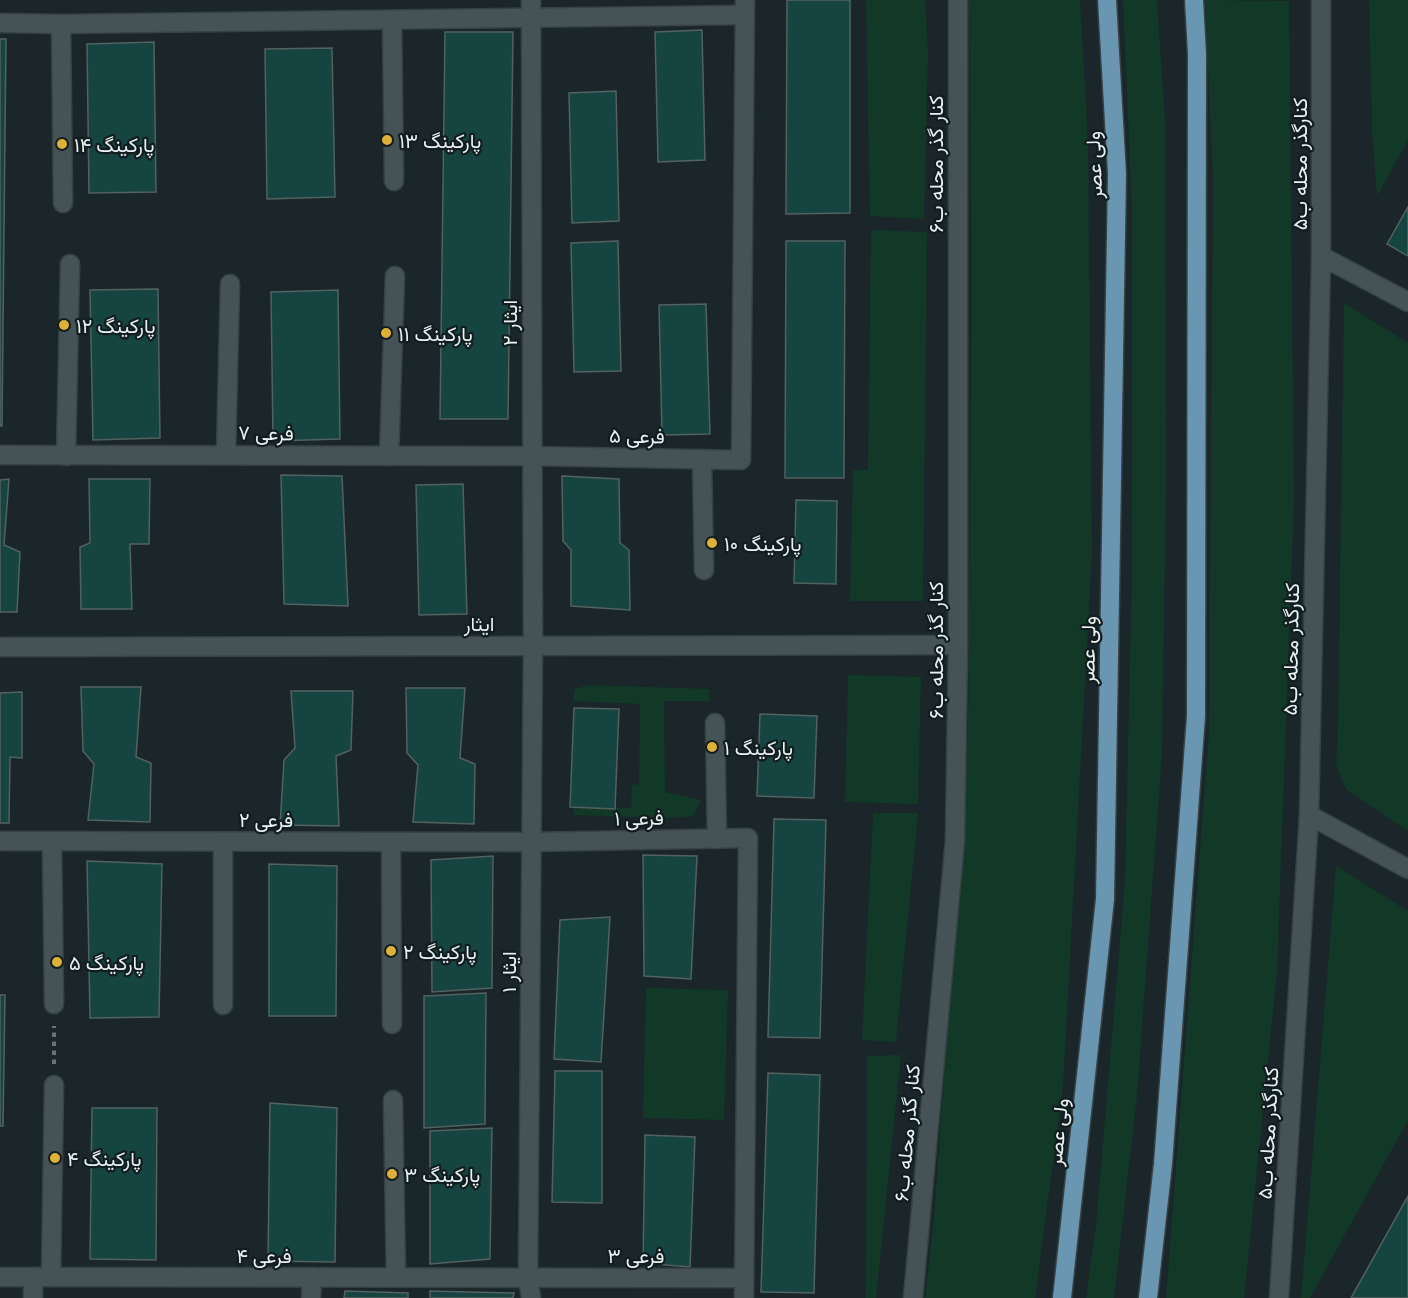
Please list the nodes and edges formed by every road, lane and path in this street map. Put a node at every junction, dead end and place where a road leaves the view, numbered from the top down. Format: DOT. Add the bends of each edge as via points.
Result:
graph roads {
  1 [pos="531,0"];
  2 [pos="958,0"];
  3 [pos="1107,0"];
  4 [pos="1194,0"];
  5 [pos="1321,0"];
  6 [pos="745,8"];
  7 [pos="531,19"];
  8 [pos="392,20"];
  9 [pos="0,23"];
  10 [pos="61,24"];
  11 [pos="394,181"];
  12 [pos="63,203"];
  13 [pos="1321,256"];
  14 [pos="70,264"];
  15 [pos="395,276"];
  16 [pos="230,284"];
  17 [pos="1408,302"];
  18 [pos="226,454"];
  19 [pos="0,455"];
  20 [pos="66,456"];
  21 [pos="389,456"];
  22 [pos="531,456"];
  23 [pos="702,459"];
  24 [pos="704,570"];
  25 [pos="958,645"];
  26 [pos="533,646"];
  27 [pos="0,647"];
  28 [pos="715,723"];
  29 [pos="1309,815"];
  30 [pos="717,838"];
  31 [pos="0,841"];
  32 [pos="52,841"];
  33 [pos="222,842"];
  34 [pos="391,842"];
  35 [pos="531,842"];
  36 [pos="1408,869"];
  37 [pos="54,1004"];
  38 [pos="223,1005"];
  39 [pos="392,1024"];
  40 [pos="54,1085"];
  41 [pos="393,1100"];
  42 [pos="0,1277"];
  43 [pos="42,1277"];
  44 [pos="312,1277"];
  45 [pos="396,1277"];
  46 [pos="528,1278"];
  47 [pos="744,1278"];
  48 [pos="33,1298"];
  49 [pos="311,1298"];
  50 [pos="531,1298"];
  51 [pos="744,1298"];
  52 [pos="913,1298"];
  53 [pos="1062,1298"];
  54 [pos="1148,1298"];
  55 [pos="1279,1298"];
  1 -- 7 [label="street, ایثار ۲"];
  2 -- 25 [label="street, کنار گذر محله ب۶"];
  3 -- 53 [label="main road, ولی عصر" via="1118,174 1105,899"];
  4 -- 54 [label="main road" via="1196,716 1163,1164"];
  5 -- 13 [label="street, کنارگذر محله ب۵"];
  6 -- 7 [label="street"];
  6 -- 23 [label="street, فرعی ۵" via="741,460"];
  7 -- 8 [label="street"];
  7 -- 22 [label="street, ایثار ۲"];
  8 -- 10 [label="street"];
  8 -- 11 [label="street"];
  9 -- 10 [label="street"];
  10 -- 12 [label="street"];
  13 -- 17 [label="street"];
  13 -- 29 [label="street, کنارگذر محله ب۵"];
  14 -- 20 [label="street"];
  15 -- 21 [label="street"];
  16 -- 18 [label="street"];
  18 -- 20 [label="street, فرعی ۷"];
  18 -- 21 [label="street, فرعی ۷"];
  19 -- 20 [label="street, فرعی ۷"];
  21 -- 22 [label="street, فرعی ۷"];
  22 -- 23 [label="street, فرعی ۵"];
  22 -- 26 [label="street, ایثار ۲"];
  23 -- 24 [label="street"];
  25 -- 26 [label="street, ایثار"];
  25 -- 52 [label="street, کنار گذر محله ب۶" via="956,840"];
  26 -- 27 [label="street, ایثار"];
  26 -- 35 [label="street, ایثار ۱"];
  28 -- 30 [label="street"];
  29 -- 36 [label="street"];
  29 -- 55 [label="street, کنارگذر محله ب۵"];
  30 -- 35 [label="street, فرعی ۱"];
  30 -- 47 [label="street, فرعی ۱" via="748,838"];
  31 -- 32 [label="street, فرعی ۲"];
  32 -- 33 [label="street, فرعی ۲"];
  32 -- 37 [label="street"];
  33 -- 34 [label="street, فرعی ۲"];
  33 -- 38 [label="street"];
  34 -- 35 [label="street, فرعی ۲"];
  34 -- 39 [label="street"];
  35 -- 46 [label="street, ایثار ۱"];
  37 -- 40 [label="path"];
  40 -- 43 [label="street"];
  41 -- 45 [label="street"];
  42 -- 43 [label="street, فرعی ۴"];
  43 -- 44 [label="street, فرعی ۴"];
  43 -- 48 [label="street"];
  44 -- 45 [label="street, فرعی ۴"];
  44 -- 49 [label="street"];
  45 -- 46 [label="street, فرعی ۴"];
  46 -- 47 [label="street, فرعی ۳"];
  46 -- 50 [label="street, ایثار ۱"];
  47 -- 51 [label="street"];
}
